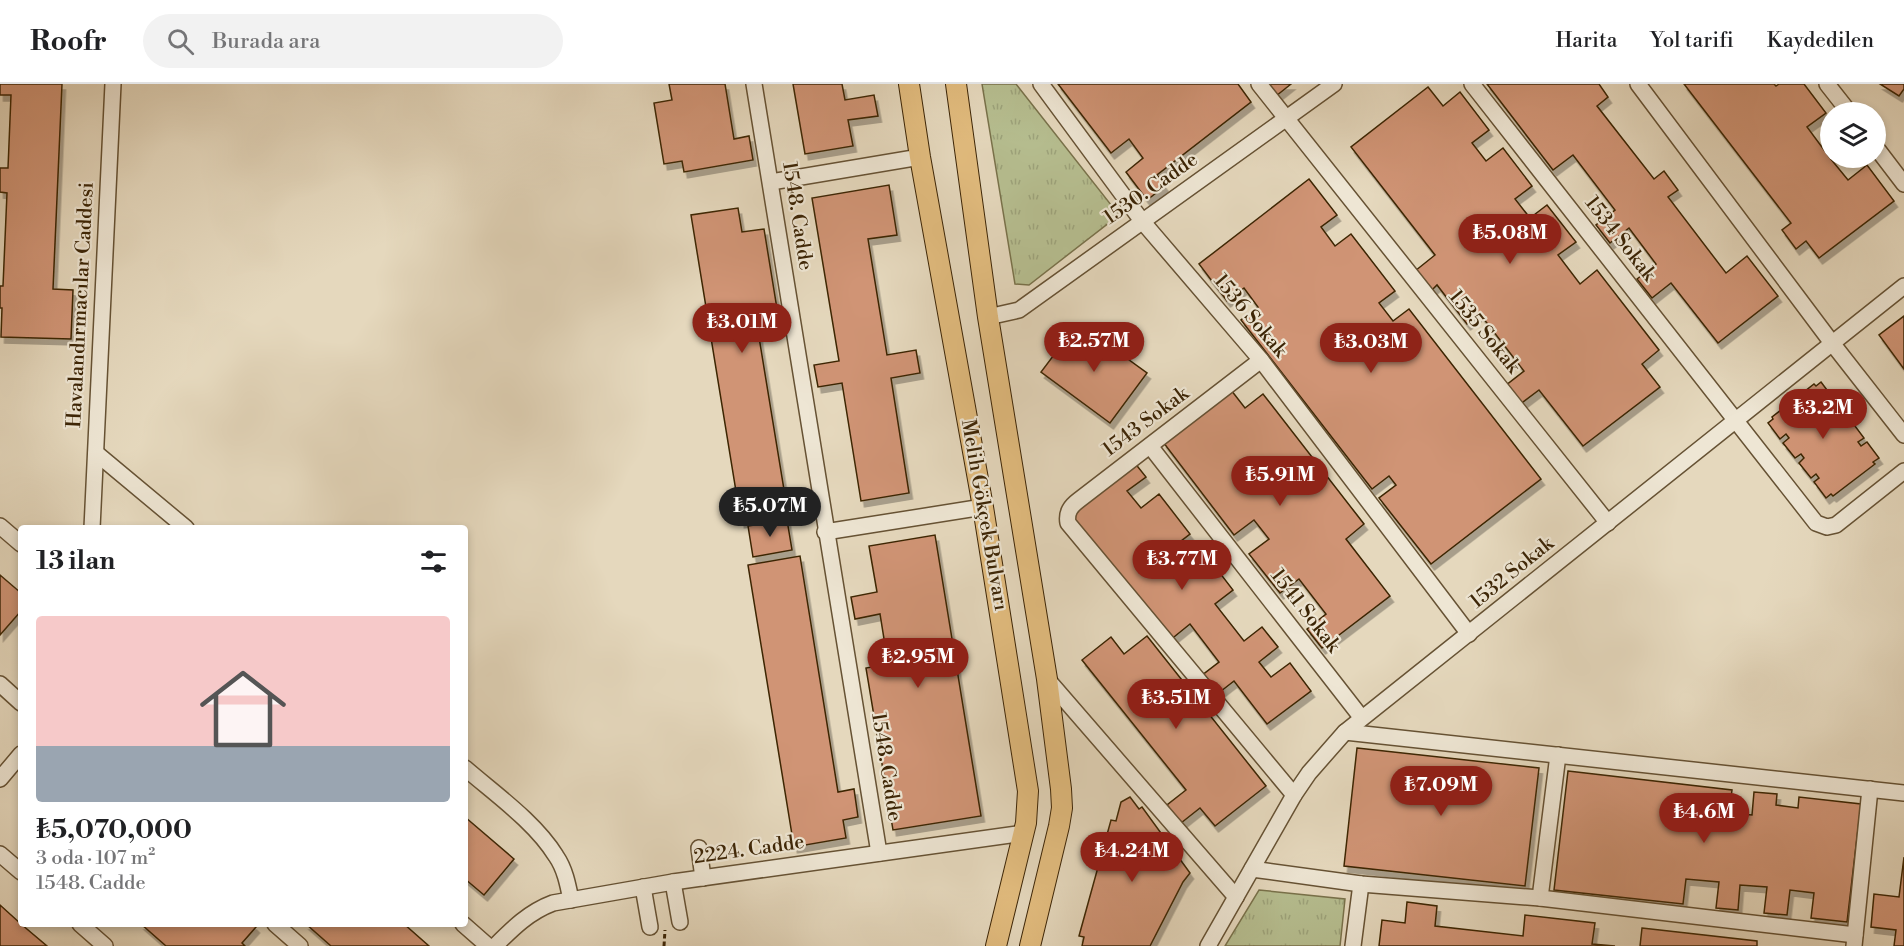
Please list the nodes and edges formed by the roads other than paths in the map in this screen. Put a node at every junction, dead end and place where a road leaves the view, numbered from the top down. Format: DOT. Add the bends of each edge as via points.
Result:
graph roads {
  1 [pos="113,84"];
  2 [pos="754,84"];
  3 [pos="909,84"];
  4 [pos="956,84"];
  5 [pos="1041,84"];
  6 [pos="1259,84"];
  7 [pos="1334,84"];
  8 [pos="1472,84"];
  9 [pos="1638,84"];
  10 [pos="1827,84"];
  11 [pos="1841,102"];
  12 [pos="1287,119"];
  13 [pos="920,157"];
  14 [pos="1886,161"];
  15 [pos="771,182"];
  16 [pos="1904,184"];
  17 [pos="1142,221"];
  18 [pos="1904,286"];
  19 [pos="988,317"];
  20 [pos="1832,343"];
  21 [pos="1261,360"];
  22 [pos="1735,420"];
  23 [pos="1904,435"];
  24 [pos="1150,446"];
  25 [pos="96,453"];
  26 [pos="1904,471"];
  27 [pos="983,507"];
  28 [pos="1608,523"];
  29 [pos="92,525"];
  30 [pos="182,525"];
  31 [pos="0,526"];
  32 [pos="825,532"];
  33 [pos="18,541"];
  34 [pos="1469,634"];
  35 [pos="1047,679"];
  36 [pos="0,684"];
  37 [pos="18,700"];
  38 [pos="1361,717"];
  39 [pos="1345,732"];
  40 [pos="1558,755"];
  41 [pos="18,758"];
  42 [pos="468,771"];
  43 [pos="0,779"];
  44 [pos="1870,789"];
  45 [pos="1904,793"];
  46 [pos="1294,795"];
  47 [pos="1024,833"];
  48 [pos="699,848"];
  49 [pos="879,853"];
  50 [pos="0,854"];
  51 [pos="18,869"];
  52 [pos="1252,869"];
  53 [pos="703,878"];
  54 [pos="673,882"];
  55 [pos="1361,884"];
  56 [pos="643,887"];
  57 [pos="1236,897"];
  58 [pos="1540,898"];
  59 [pos="571,900"];
  60 [pos="680,922"];
  61 [pos="83,927"];
  62 [pos="278,927"];
  63 [pos="466,927"];
  64 [pos="650,927"];
  65 [pos="1854,941"];
  66 [pos="105,946"];
  67 [pos="300,946"];
  68 [pos="488,946"];
  69 [pos="495,946"];
  70 [pos="996,946"];
  71 [pos="1030,946"];
  72 [pos="1208,946"];
  73 [pos="1353,946"];
  1 -- 25 [label="street, Havalandırmacılar Caddesi"];
  2 -- 15 [label="street, 1548. Cadde"];
  3 -- 13 [label="main road, Melih Gökçek Bulvarı"];
  4 -- 19 [label="main road, Melih Gökçek Bulvarı"];
  5 -- 17 [label="street, 1536 Sokak"];
  6 -- 12 [label="street, 1535 Sokak"];
  7 -- 12 [label="street, 1530. Cadde"];
  8 -- 22 [label="street, 1534 Sokak"];
  9 -- 20 [label="street"];
  10 -- 11 [label="street"];
  12 -- 17 [label="street, 1530. Cadde"];
  12 -- 28 [label="street, 1535 Sokak"];
  13 -- 15 [label="street"];
  13 -- 27 [label="main road, Melih Gökçek Bulvarı"];
  14 -- 16 [label="street"];
  15 -- 32 [label="street, 1548. Cadde"];
  17 -- 19 [label="street, 1530. Cadde" via="1018,310"];
  17 -- 21 [label="street, 1536 Sokak"];
  18 -- 20 [label="street, 1532 Sokak"];
  19 -- 35 [label="main road, Melih Gökçek Bulvarı"];
  20 -- 22 [label="street, 1532 Sokak"];
  20 -- 23 [label="street"];
  21 -- 24 [label="street, 1543 Sokak"];
  21 -- 34 [label="street, 1536 Sokak"];
  22 -- 26 [label="street, 1534 Sokak" via="1821,526 1836,525"];
  22 -- 28 [label="street, 1532 Sokak"];
  24 -- 38 [label="street, 1541 Sokak"];
  24 -- 46 [label="street, 1543 Sokak" via="1072,506 1068,523"];
  25 -- 29 [label="street, Havalandırmacılar Caddesi"];
  25 -- 30 [label="street"];
  27 -- 32 [label="street"];
  27 -- 47 [label="main road, Melih Gökçek Bulvarı" via="1028,791"];
  28 -- 34 [label="street, 1532 Sokak"];
  31 -- 33 [label="street"];
  32 -- 49 [label="street, 1548. Cadde"];
  34 -- 38 [label="street, 1532 Sokak"];
  35 -- 57 [label="street"];
  35 -- 71 [label="main road, Melih Gökçek Bulvarı" via="1062,808"];
  36 -- 37 [label="street"];
  38 -- 39 [label="street, 1532 Sokak"];
  39 -- 40 [label="street"];
  39 -- 46 [label="street, 1532 Sokak"];
  40 -- 44 [label="street"];
  40 -- 58 [label="street"];
  41 -- 43 [label="street"];
  42 -- 59 [label="street" via="540,835 557,857 567,878"];
  44 -- 45 [label="street"];
  44 -- 65 [label="street"];
  46 -- 52 [label="street, 1532 Sokak"];
  47 -- 49 [label="street, 2224. Cadde"];
  47 -- 70 [label="main road, Melih Gökçek Bulvarı"];
  48 -- 53 [label="street"];
  49 -- 53 [label="street, 2224. Cadde"];
  50 -- 51 [label="street"];
  52 -- 55 [label="street"];
  52 -- 57 [label="street, 1532 Sokak"];
  53 -- 54 [label="street, 2224. Cadde"];
  54 -- 56 [label="street, 2224. Cadde"];
  54 -- 60 [label="street"];
  55 -- 58 [label="street"];
  55 -- 73 [label="street"];
  56 -- 59 [label="street, 2224. Cadde"];
  56 -- 64 [label="street"];
  57 -- 72 [label="street, 1532 Sokak"];
  58 -- 65 [label="street"];
  59 -- 69 [label="street, 2224. Cadde" via="534,912"];
  61 -- 66 [label="street"];
  62 -- 67 [label="street"];
  63 -- 68 [label="street"];
}
